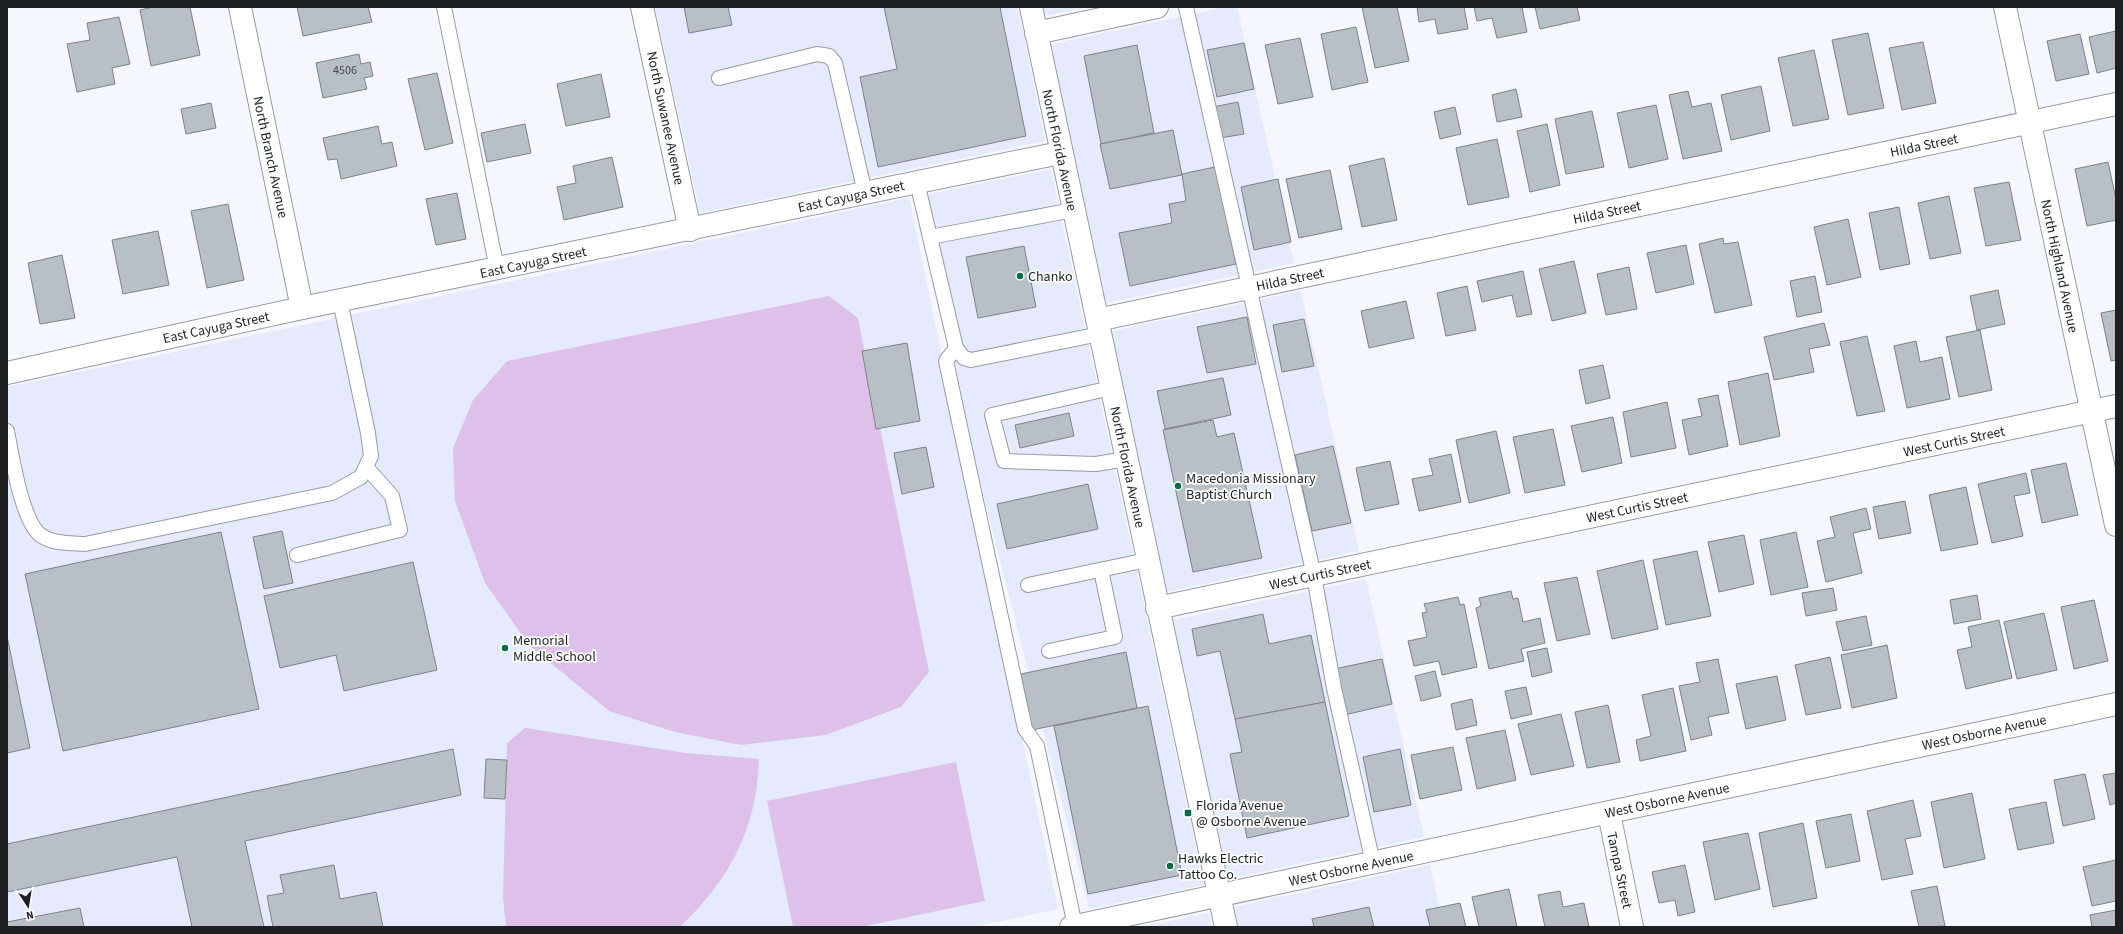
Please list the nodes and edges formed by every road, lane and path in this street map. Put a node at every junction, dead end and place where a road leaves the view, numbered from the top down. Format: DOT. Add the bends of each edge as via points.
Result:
graph roads {
  1 [pos="240,7"];
  2 [pos="444,7"];
  3 [pos="642,7"];
  4 [pos="1030,7"];
  5 [pos="1157,7"];
  6 [pos="1186,7"];
  7 [pos="2005,7"];
  8 [pos="1036,33"];
  9 [pos="719,78"];
  10 [pos="2116,104"];
  11 [pos="2029,122"];
  12 [pos="1060,153"];
  13 [pos="917,182"];
  14 [pos="865,193"];
  15 [pos="1073,210"];
  16 [pos="690,230"];
  17 [pos="930,237"];
  18 [pos="497,269"];
  19 [pos="1249,287"];
  20 [pos="340,301"];
  21 [pos="302,308"];
  22 [pos="1099,327"];
  23 [pos="956,348"];
  24 [pos="7,373"];
  25 [pos="1111,388"];
  26 [pos="2116,406"];
  27 [pos="2092,411"];
  28 [pos="7,431"];
  29 [pos="1126,458"];
  30 [pos="366,467"];
  31 [pos="2116,525"];
  32 [pos="297,555"];
  33 [pos="1148,560"];
  34 [pos="1100,570"];
  35 [pos="1314,576"];
  36 [pos="1028,585"];
  37 [pos="1157,608"];
  38 [pos="1049,651"];
  39 [pos="2116,704"];
  40 [pos="1608,813"];
  41 [pos="1373,863"];
  42 [pos="1219,896"];
  43 [pos="1073,927"];
  44 [pos="1226,927"];
  45 [pos="1632,927"];
  1 -- 21 [label="street, North Branch Avenue"];
  2 -- 18 [label="lane"];
  3 -- 16 [label="street, North Suwanee Avenue"];
  4 -- 8 [label="street, North Florida Avenue"];
  5 -- 8 [label="street"];
  6 -- 19 [label="lane"];
  7 -- 11 [label="street, North Highland Avenue"];
  8 -- 12 [label="street, North Florida Avenue"];
  9 -- 14 [label="lane" via="817,54 829,56 835,63"];
  10 -- 11 [label="street, Hilda Street"];
  11 -- 19 [label="street, Hilda Street"];
  11 -- 27 [label="street, North Highland Avenue"];
  12 -- 13 [label="street, East Cayuga Street"];
  12 -- 15 [label="street, North Florida Avenue"];
  13 -- 14 [label="street, East Cayuga Street"];
  13 -- 17 [label="lane"];
  14 -- 16 [label="street, East Cayuga Street"];
  15 -- 17 [label="lane"];
  15 -- 22 [label="street, North Florida Avenue"];
  16 -- 18 [label="street, East Cayuga Street"];
  17 -- 23 [label="lane"];
  18 -- 20 [label="street, East Cayuga Street"];
  19 -- 22 [label="street, Hilda Street"];
  19 -- 35 [label="lane"];
  20 -- 21 [label="street, East Cayuga Street"];
  20 -- 30 [label="lane" via="368,433 371,456"];
  21 -- 24 [label="street, East Cayuga Street"];
  22 -- 23 [label="lane" via="971,360 964,358"];
  22 -- 25 [label="street, North Florida Avenue"];
  23 -- 43 [label="lane" via="946,361 1026,729 1037,746"];
  25 -- 29 [label="street, North Florida Avenue"];
  25 -- 29 [label="lane" via="992,415 1004,461 1096,464"];
  26 -- 27 [label="street, West Curtis Street"];
  27 -- 31 [label="street, North Highland Avenue"];
  27 -- 35 [label="street, West Curtis Street"];
  28 -- 30 [label="lane" via="23,507 38,534 57,542 85,544 332,494 361,477"];
  29 -- 33 [label="street, North Florida Avenue"];
  30 -- 32 [label="lane" via="392,496 400,530"];
  33 -- 34 [label="lane"];
  33 -- 37 [label="street, North Florida Avenue"];
  34 -- 36 [label="lane"];
  34 -- 38 [label="lane" via="1115,637"];
  35 -- 37 [label="street, West Curtis Street"];
  35 -- 41 [label="lane" via="1334,688"];
  37 -- 42 [label="street, North Florida Avenue"];
  39 -- 40 [label="street, West Osborne Avenue"];
  40 -- 41 [label="street, West Osborne Avenue"];
  40 -- 45 [label="street, Tampa Street"];
  41 -- 42 [label="street, West Osborne Avenue"];
  42 -- 43 [label="street, West Osborne Avenue"];
  42 -- 44 [label="street, North Florida Avenue"];
}
